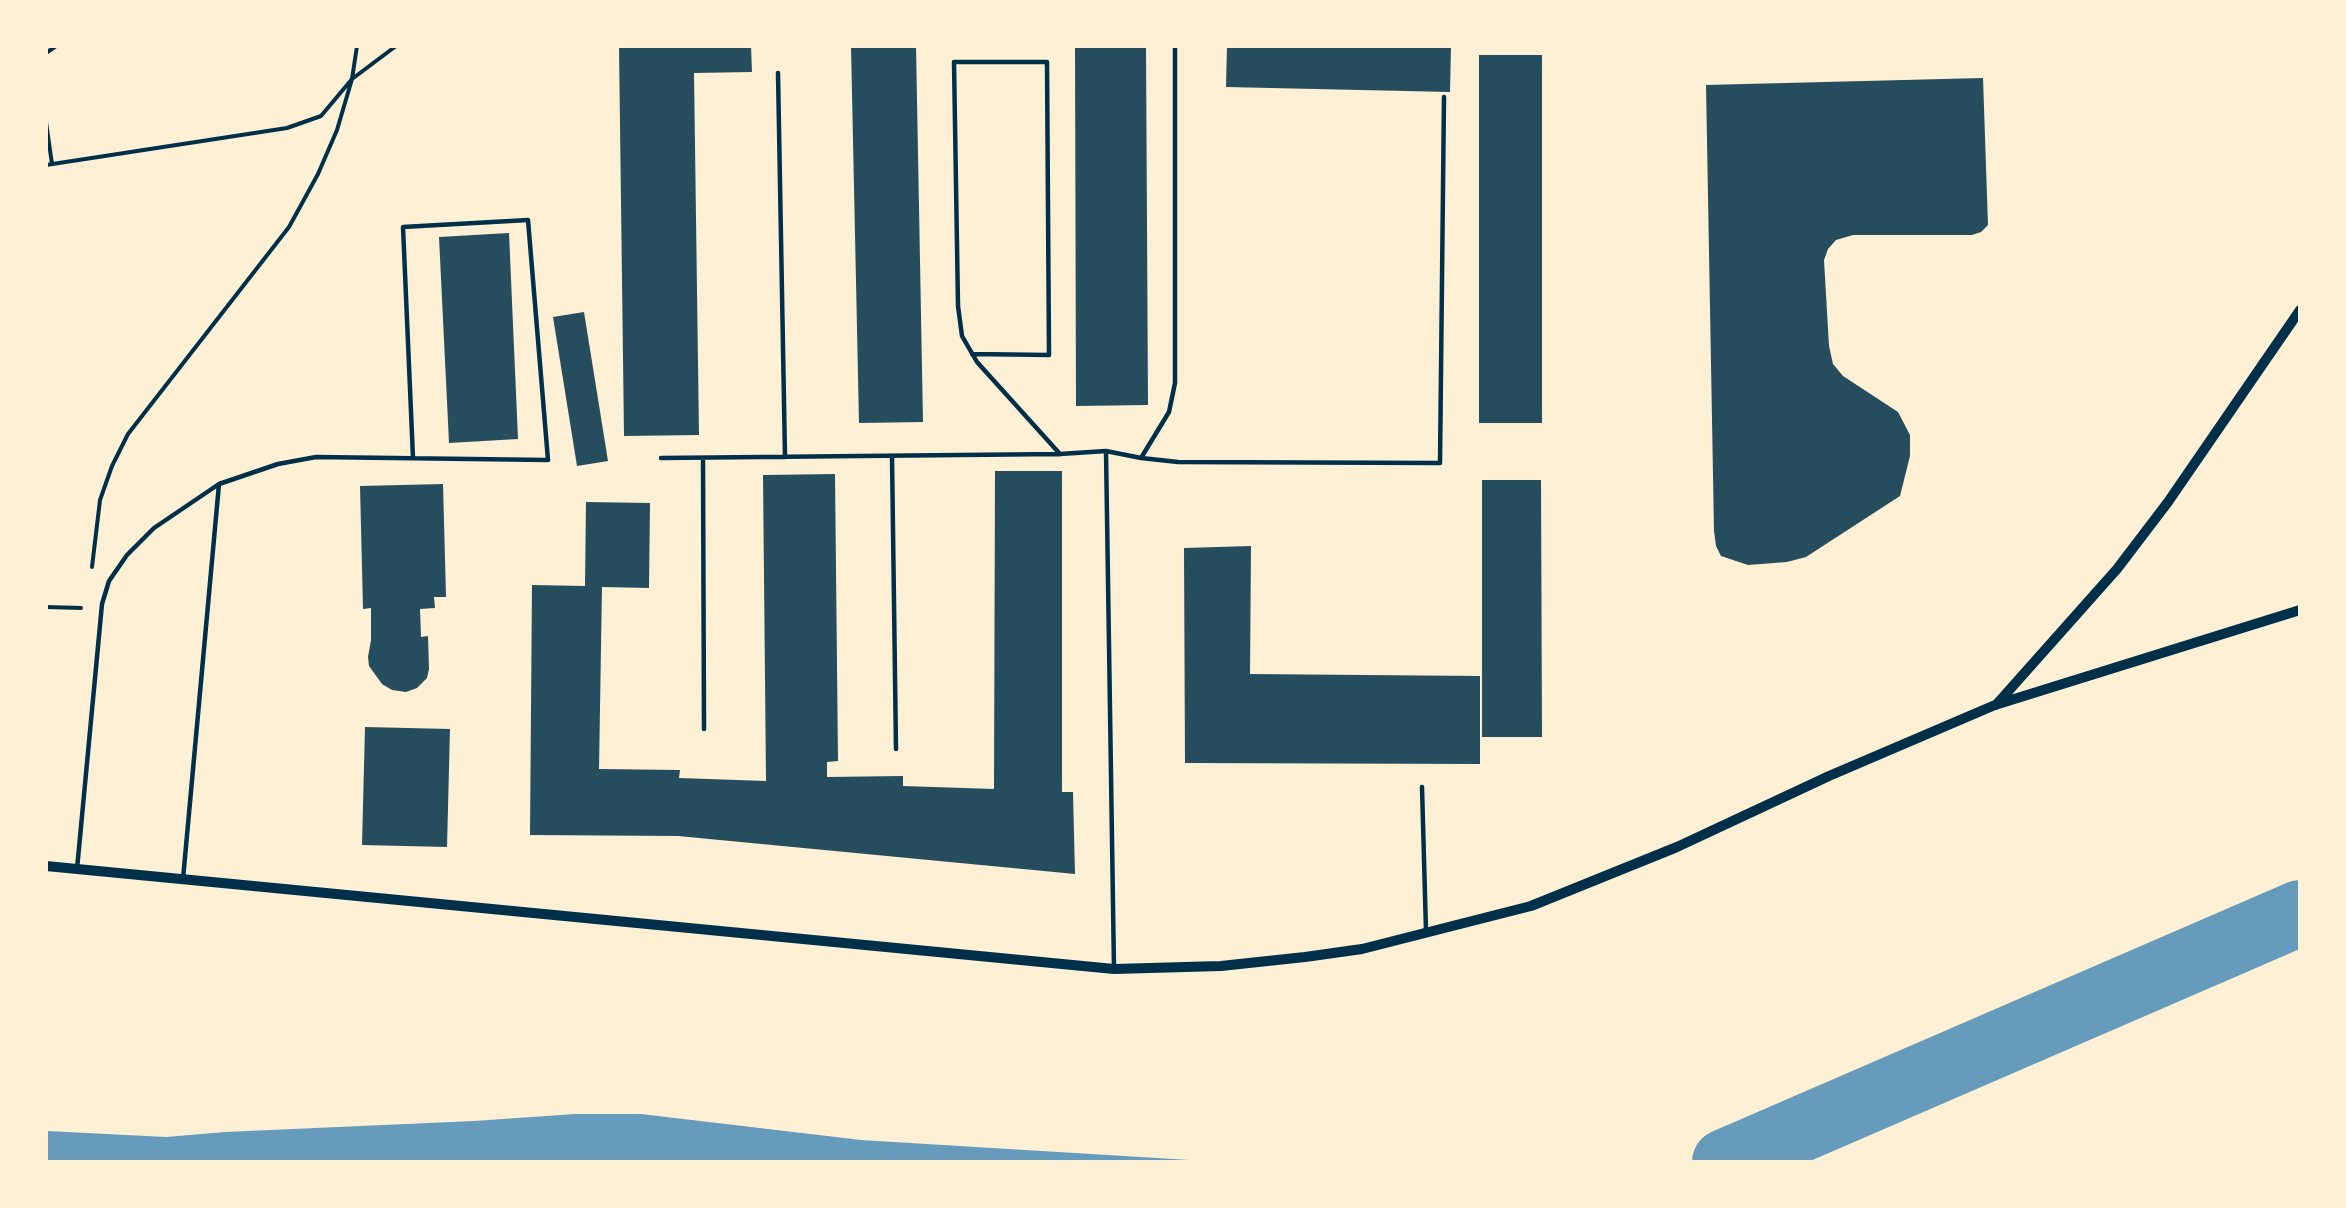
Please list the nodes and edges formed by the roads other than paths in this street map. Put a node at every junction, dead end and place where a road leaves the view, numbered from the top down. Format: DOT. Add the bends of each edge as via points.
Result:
graph roads {
  1 [pos="1175,46"];
  2 [pos="778,73"];
  3 [pos="1444,96"];
  4 [pos="2300,310"];
  5 [pos="972,354"];
  6 [pos="1106,451"];
  7 [pos="1060,454"];
  8 [pos="892,456"];
  9 [pos="785,457"];
  10 [pos="413,458"];
  11 [pos="661,458"];
  12 [pos="703,458"];
  13 [pos="1141,458"];
  14 [pos="219,484"];
  15 [pos="2300,610"];
  16 [pos="1995,705"];
  17 [pos="704,729"];
  18 [pos="896,749"];
  19 [pos="1422,787"];
  20 [pos="46,866"];
  21 [pos="78,869"];
  22 [pos="183,879"];
  23 [pos="1426,934"];
  24 [pos="1114,969"];
  1 -- 13 [label="lane" via="1175,383 1169,412"];
  2 -- 9 [label="lane"];
  3 -- 13 [label="lane" via="1440,463 1178,462"];
  4 -- 16 [label="street" via="2117,569"];
  5 -- 5 [label="lane" via="962,336 958,306 954,62 1047,62 1048,355"];
  5 -- 7 [label="lane"];
  6 -- 7 [label="lane"];
  6 -- 13 [label="lane"];
  6 -- 24 [label="lane"];
  7 -- 8 [label="lane"];
  8 -- 9 [label="lane"];
  8 -- 18 [label="lane"];
  9 -- 12 [label="lane"];
  10 -- 10 [label="lane" via="548,459 528,220 403,227"];
  10 -- 14 [label="lane" via="316,457 278,464"];
  11 -- 12 [label="lane"];
  12 -- 17 [label="lane"];
  14 -- 21 [label="lane" via="154,528 127,555 109,581 102,603"];
  14 -- 22 [label="lane"];
  15 -- 16 [label="street"];
  16 -- 23 [label="street" via="1656,856 1531,906"];
  19 -- 23 [label="lane"];
  20 -- 21 [label="street"];
  21 -- 22 [label="street"];
  22 -- 24 [label="street"];
  23 -- 24 [label="street" via="1305,957 1221,966"];
}
